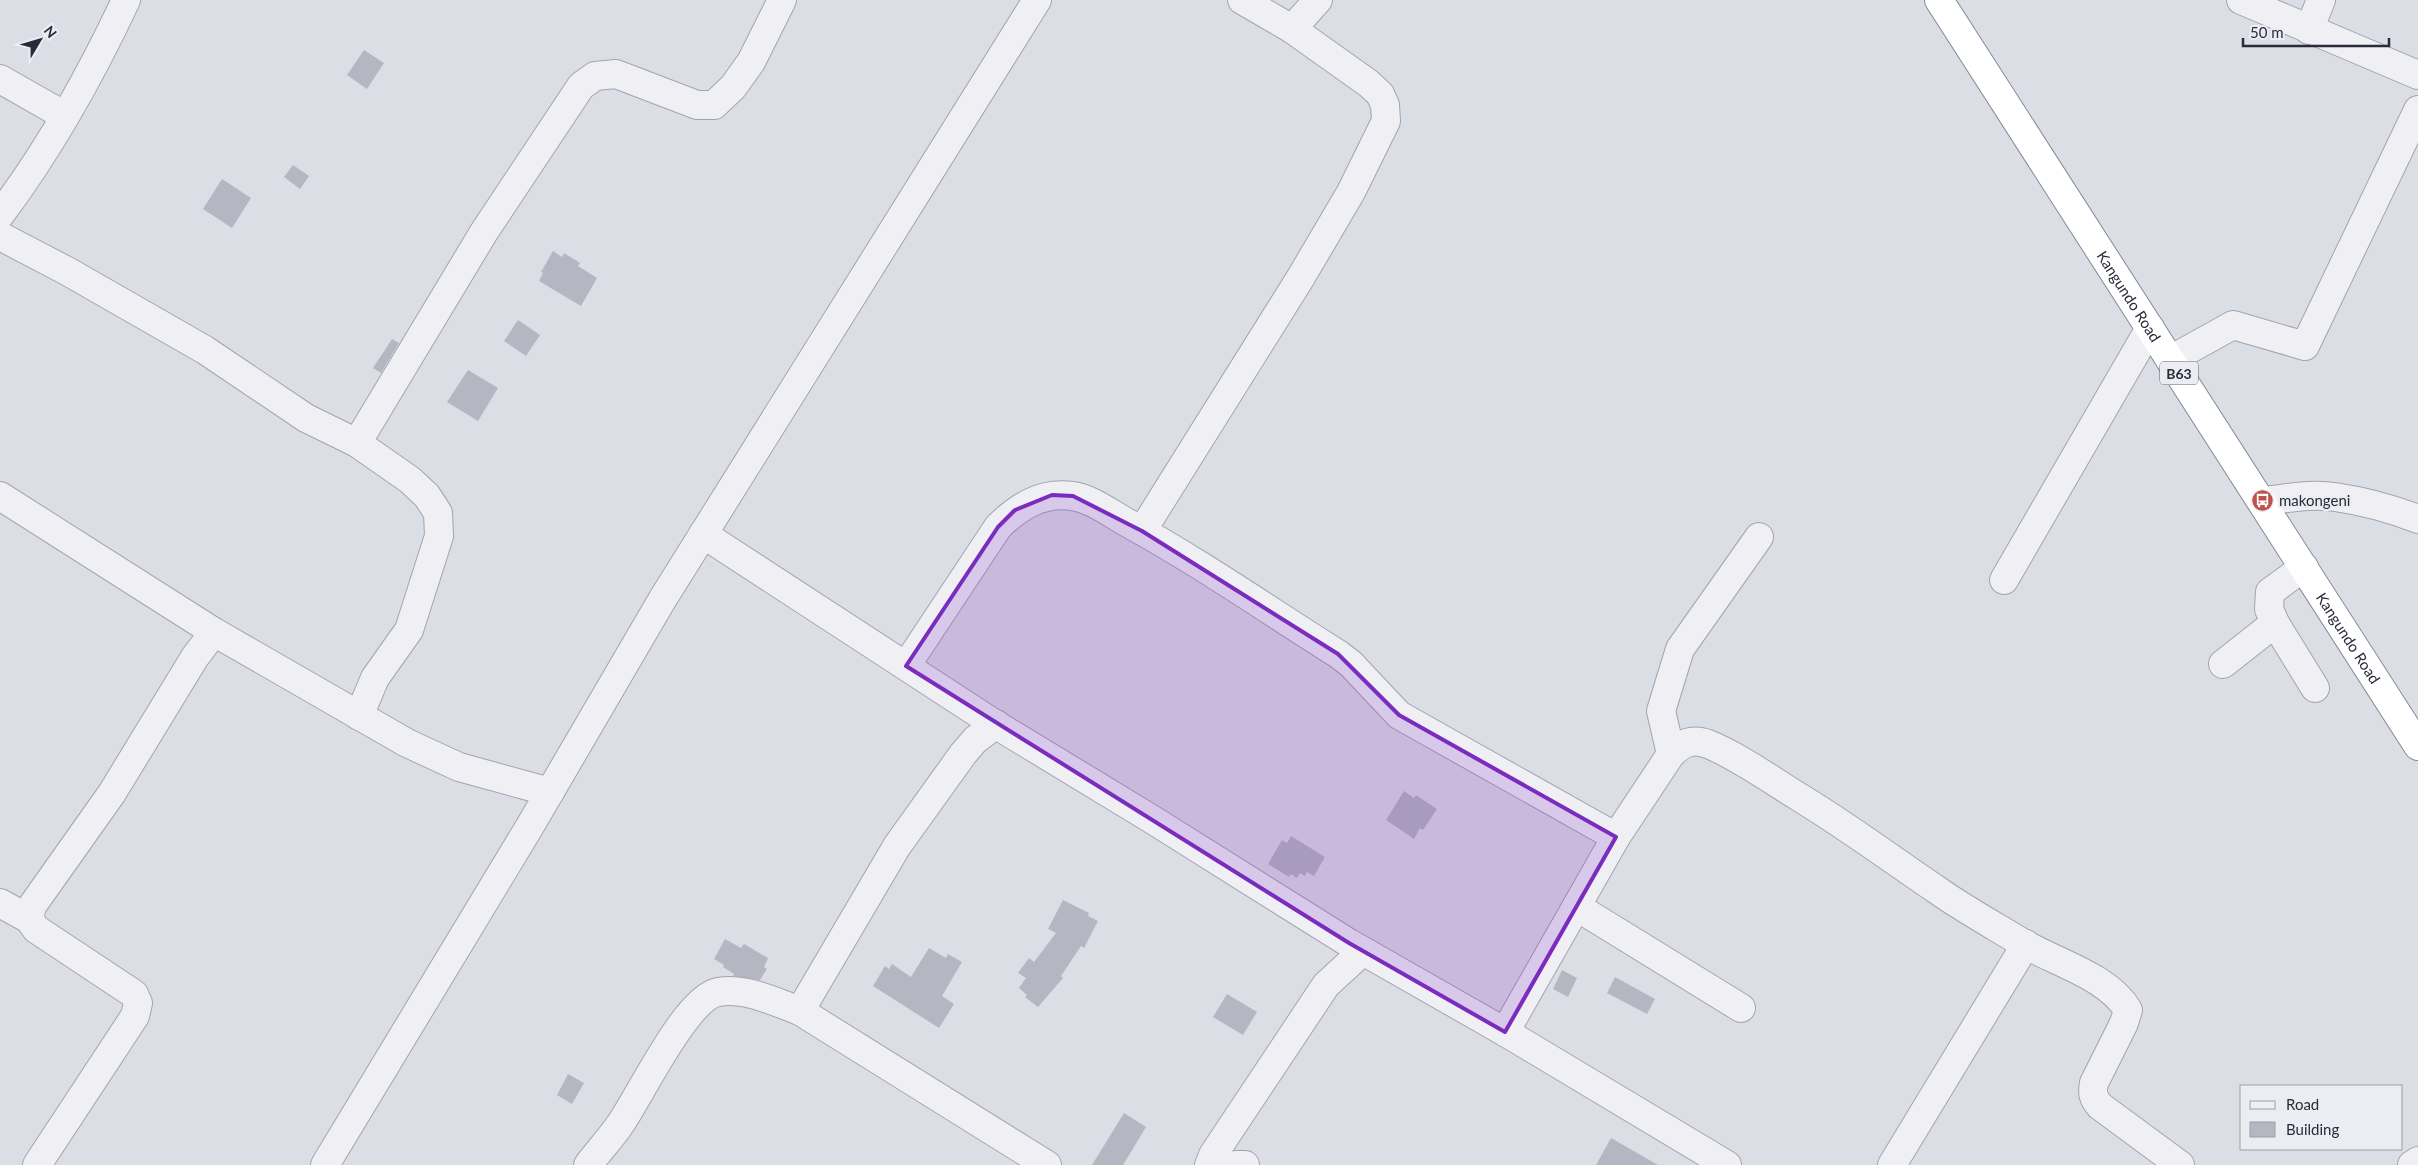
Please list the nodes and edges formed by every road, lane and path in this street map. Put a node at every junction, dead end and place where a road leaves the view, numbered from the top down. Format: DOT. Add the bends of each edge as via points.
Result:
graph roads {
  1 [pos="126,0"];
  2 [pos="1037,0"];
  3 [pos="1242,0"];
  4 [pos="1318,0"];
  5 [pos="1939,0"];
  6 [pos="2241,0"];
  7 [pos="2321,0"];
  8 [pos="776,2"];
  9 [pos="1292,29"];
  10 [pos="2309,30"];
  11 [pos="2418,75"];
  12 [pos="0,79"];
  13 [pos="2418,110"];
  14 [pos="65,116"];
  15 [pos="0,215"];
  16 [pos="0,236"];
  17 [pos="2150,328"];
  18 [pos="2170,360"];
  19 [pos="357,443"];
  20 [pos="0,496"];
  21 [pos="2262,501"];
  22 [pos="2418,519"];
  23 [pos="1142,530"];
  24 [pos="703,534"];
  25 [pos="1759,537"];
  26 [pos="2304,567"];
  27 [pos="2004,580"];
  28 [pos="2275,623"];
  29 [pos="214,632"];
  30 [pos="2223,664"];
  31 [pos="906,666"];
  32 [pos="2315,688"];
  33 [pos="359,716"];
  34 [pos="996,724"];
  35 [pos="2418,746"];
  36 [pos="1671,754"];
  37 [pos="550,792"];
  38 [pos="1616,836"];
  39 [pos="0,903"];
  40 [pos="1577,907"];
  41 [pos="29,919"];
  42 [pos="2026,944"];
  43 [pos="1363,951"];
  44 [pos="1741,1008"];
  45 [pos="800,1011"];
  46 [pos="1505,1032"];
  47 [pos="2418,1161"];
  48 [pos="37,1165"];
  49 [pos="324,1165"];
  50 [pos="588,1165"];
  51 [pos="1047,1165"];
  52 [pos="1209,1165"];
  53 [pos="1236,1165"];
  54 [pos="1245,1165"];
  55 [pos="1727,1165"];
  56 [pos="1892,1165"];
  57 [pos="2180,1165"];
  58 [pos="2412,1165"];
  1 -- 14 [label="street" via="98,59"];
  2 -- 24 [label="street"];
  3 -- 9 [label="street"];
  4 -- 9 [label="street"];
  5 -- 17 [label="highway, Kangundo Road / B63"];
  6 -- 10 [label="street"];
  7 -- 10 [label="street"];
  8 -- 19 [label="street" via="751,62 734,87 714,105 697,105 616,74 595,76 581,86 484,232"];
  9 -- 23 [label="street" via="1380,94 1386,121 1351,192 1301,277"];
  10 -- 11 [label="street"];
  12 -- 14 [label="street"];
  13 -- 18 [label="street" via="2305,346 2233,325"];
  14 -- 15 [label="street" via="28,178"];
  16 -- 19 [label="street" via="205,350 306,418"];
  17 -- 18 [label="highway, Kangundo Road / B63"];
  17 -- 27 [label="street"];
  18 -- 21 [label="highway, Kangundo Road / B63"];
  19 -- 33 [label="street" via="427,496 438,513 439,536 409,630 375,678"];
  20 -- 29 [label="street"];
  21 -- 22 [label="street" via="2334,496"];
  21 -- 26 [label="highway, Kangundo Road / B63"];
  23 -- 31 [label="street" via="1073,496 1052,496 1028,502 998,527"];
  23 -- 38 [label="street" via="1338,654 1399,715"];
  24 -- 31 [label="street"];
  24 -- 37 [label="street"];
  25 -- 36 [label="street" via="1680,649 1661,712"];
  26 -- 28 [label="street" via="2270,592 2269,609"];
  26 -- 35 [label="highway, Kangundo Road / B63"];
  28 -- 30 [label="street"];
  28 -- 32 [label="street"];
  29 -- 33 [label="street"];
  29 -- 41 [label="street" via="195,657 112,793 32,906"];
  31 -- 34 [label="street"];
  33 -- 37 [label="street" via="459,767"];
  34 -- 43 [label="street"];
  34 -- 45 [label="street" via="963,754 897,846"];
  36 -- 38 [label="street"];
  36 -- 42 [label="street" via="1683,743 1693,740 1708,744 1770,778 1939,892"];
  37 -- 49 [label="street"];
  38 -- 40 [label="street"];
  39 -- 41 [label="street"];
  40 -- 44 [label="street"];
  40 -- 46 [label="street"];
  41 -- 48 [label="street" via="36,929 134,994 138,1003 135,1016"];
  42 -- 56 [label="street"];
  42 -- 57 [label="street" via="2105,986 2121,998 2128,1010 2094,1083 2094,1099"];
  43 -- 46 [label="street"];
  43 -- 52 [label="street" via="1326,985"];
  45 -- 50 [label="street" via="732,991 716,993 678,1029 620,1126"];
  45 -- 51 [label="street"];
  46 -- 55 [label="street"];
  47 -- 58 [label="street"];
  53 -- 54 [label="street"];
}
